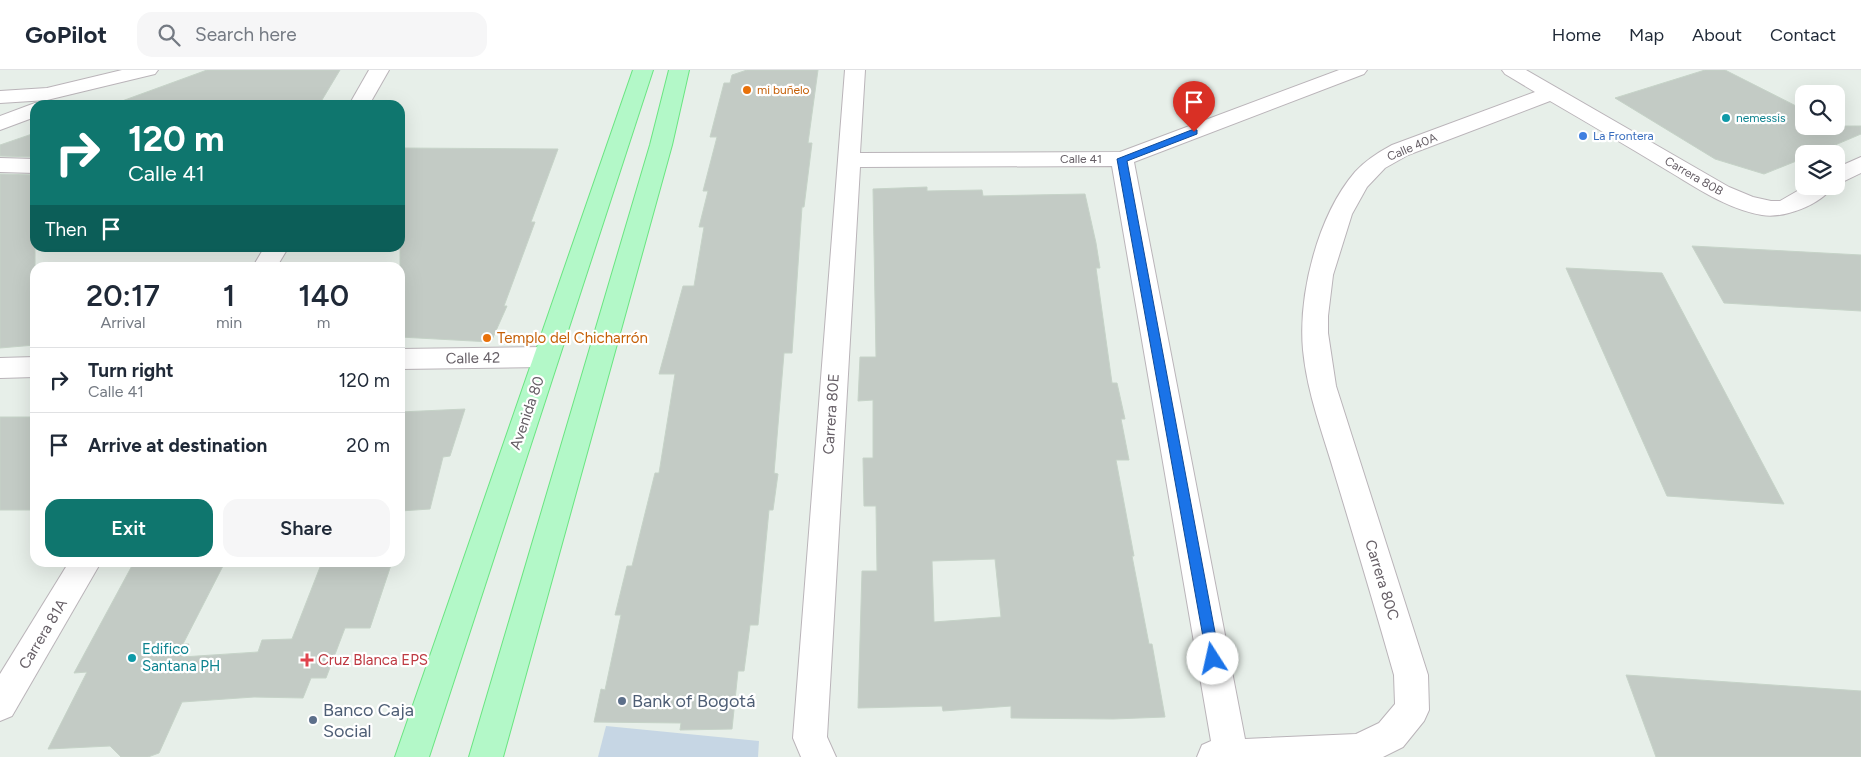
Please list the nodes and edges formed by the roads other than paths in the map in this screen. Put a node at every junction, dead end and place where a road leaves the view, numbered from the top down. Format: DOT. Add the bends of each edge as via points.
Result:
graph roads {
  1 [pos="148,70"];
  2 [pos="379,70"];
  3 [pos="643,70"];
  4 [pos="679,70"];
  5 [pos="854,70"];
  6 [pos="1357,70"];
  7 [pos="1512,70"];
  8 [pos="101,76"];
  9 [pos="1551,93"];
  10 [pos="0,97"];
  11 [pos="55,100"];
  12 [pos="362,100"];
  13 [pos="30,112"];
  14 [pos="0,124"];
  15 [pos="1122,159"];
  16 [pos="848,160"];
  17 [pos="1861,164"];
  18 [pos="0,165"];
  19 [pos="30,166"];
  20 [pos="1845,173"];
  21 [pos="1806,195"];
  22 [pos="1326,259"];
  23 [pos="546,357"];
  24 [pos="405,359"];
  25 [pos="30,367"];
  26 [pos="0,368"];
  27 [pos="83,567"];
  28 [pos="5,690"];
  29 [pos="1222,756"];
  30 [pos="412,757"];
  31 [pos="486,757"];
  32 [pos="819,757"];
  1 -- 8 [label="street"];
  2 -- 12 [label="street"];
  3 -- 23 [label="main road, Avenida 80"];
  4 -- 31 [label="main road" via="661,145"];
  5 -- 16 [label="street, Carrera 80E"];
  6 -- 15 [label="street, Calle 41"];
  7 -- 9 [label="street, Carrera 80B"];
  8 -- 10 [label="street" via="47,94"];
  8 -- 11 [label="street"];
  9 -- 21 [label="street, Carrera 80B" via="1744,203 1776,209"];
  9 -- 22 [label="street, Calle 40A" via="1400,150 1379,161 1359,181 1344,203"];
  13 -- 14 [label="street"];
  15 -- 16 [label="street, Calle 41"];
  15 -- 29 [label="street"];
  16 -- 32 [label="street, Carrera 80E" via="810,738"];
  17 -- 20 [label="street"];
  18 -- 19 [label="street"];
  22 -- 29 [label="street, Carrera 80C" via="1315,307 1318,362 1326,399 1411,675 1412,710 1391,735 1358,751"];
  23 -- 24 [label="street, Calle 42"];
  23 -- 30 [label="main road, Avenida 80"];
  25 -- 26 [label="street"];
  27 -- 28 [label="street, Carrera 81A"];
}
